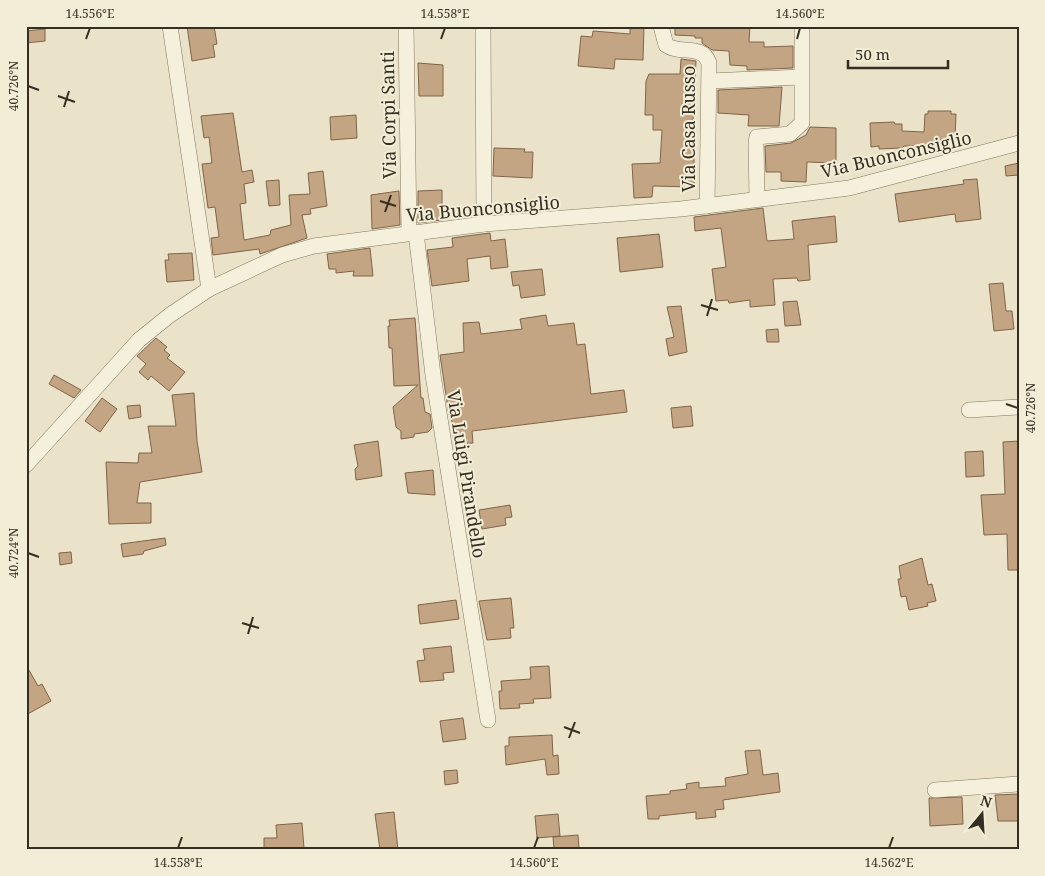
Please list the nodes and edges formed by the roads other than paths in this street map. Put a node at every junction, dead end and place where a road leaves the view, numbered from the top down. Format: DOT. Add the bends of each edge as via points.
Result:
graph roads {
  1 [pos="170,26"];
  2 [pos="406,26"];
  3 [pos="483,26"];
  4 [pos="661,26"];
  5 [pos="802,26"];
  6 [pos="801,77"];
  7 [pos="710,81"];
  8 [pos="1019,143"];
  9 [pos="757,199"];
  10 [pos="707,206"];
  11 [pos="484,224"];
  12 [pos="413,233"];
  13 [pos="209,289"];
  14 [pos="1019,407"];
  15 [pos="969,410"];
  16 [pos="26,465"];
  17 [pos="488,720"];
  18 [pos="1019,784"];
  19 [pos="935,790"];
  1 -- 13 [label="street"];
  2 -- 12 [label="street, Via Corpi Santi"];
  3 -- 11 [label="street"];
  4 -- 7 [label="street, Via Casa Russo" via="666,45 672,50 699,51 706,55"];
  5 -- 6 [label="street"];
  6 -- 7 [label="street"];
  6 -- 9 [label="street" via="802,123 799,128 790,134 758,137"];
  7 -- 10 [label="street, Via Casa Russo"];
  8 -- 9 [label="street, Via Buonconsiglio" via="849,188"];
  9 -- 10 [label="street, Via Buonconsiglio"];
  10 -- 11 [label="street, Via Buonconsiglio"];
  11 -- 12 [label="street, Via Buonconsiglio"];
  12 -- 13 [label="street, Via Buonconsiglio" via="314,246 282,255"];
  12 -- 17 [label="street, Via Luigi Pirandello"];
  13 -- 16 [label="street, Via Buonconsiglio" via="139,340"];
  14 -- 15 [label="street"];
  18 -- 19 [label="street"];
}
